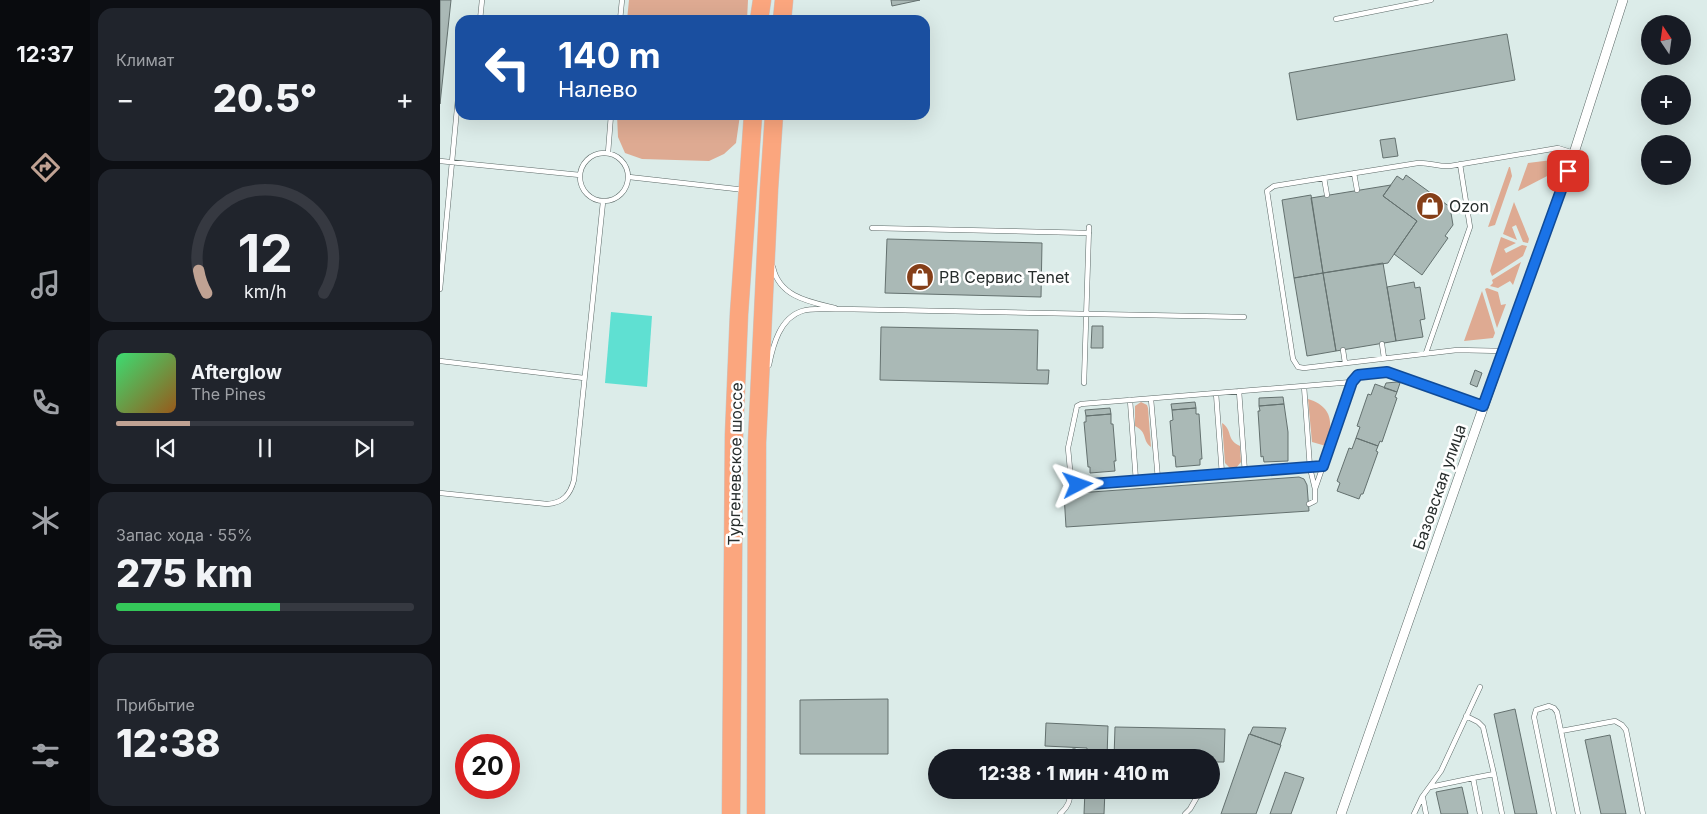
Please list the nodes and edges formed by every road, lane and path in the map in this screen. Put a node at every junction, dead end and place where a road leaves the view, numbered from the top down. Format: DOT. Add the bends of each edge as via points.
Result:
graph roads {
  1 [pos="482,0"];
  2 [pos="622,0"];
  3 [pos="762,0"];
  4 [pos="784,0"];
  5 [pos="1431,0"];
  6 [pos="1623,0"];
  7 [pos="480,15"];
  8 [pos="620,15"];
  9 [pos="760,15"];
  10 [pos="782,15"];
  11 [pos="1336,19"];
  12 [pos="456,120"];
  13 [pos="611,120"];
  14 [pos="753,120"];
  15 [pos="774,120"];
  16 [pos="608,153"];
  17 [pos="1574,153"];
  18 [pos="440,161"];
  19 [pos="453,162"];
  20 [pos="1460,164"];
  21 [pos="1354,173"];
  22 [pos="580,175"];
  23 [pos="629,177"];
  24 [pos="1324,178"];
  25 [pos="748,190"];
  26 [pos="1357,190"];
  27 [pos="1327,195"];
  28 [pos="603,202"];
  29 [pos="768,222"];
  30 [pos="872,228"];
  31 [pos="440,289"];
  32 [pos="841,309"];
  33 [pos="1086,314"];
  34 [pos="1244,317"];
  35 [pos="1382,344"];
  36 [pos="1343,350"];
  37 [pos="1503,350"];
  38 [pos="1426,353"];
  39 [pos="1384,358"];
  40 [pos="440,362"];
  41 [pos="1345,363"];
  42 [pos="767,374"];
  43 [pos="584,378"];
  44 [pos="1352,382"];
  45 [pos="1084,383"];
  46 [pos="1304,386"];
  47 [pos="1239,392"];
  48 [pos="1216,393"];
  49 [pos="765,398"];
  50 [pos="1152,399"];
  51 [pos="1130,400"];
  52 [pos="1483,406"];
  53 [pos="757,442"];
  54 [pos="1323,466"];
  55 [pos="1310,468"];
  56 [pos="1245,473"];
  57 [pos="1222,474"];
  58 [pos="1158,479"];
  59 [pos="1136,481"];
  60 [pos="1315,489"];
  61 [pos="440,493"];
  62 [pos="1309,504"];
  63 [pos="1480,687"];
  64 [pos="1466,716"];
  65 [pos="1561,731"];
  66 [pos="1494,774"];
  67 [pos="1472,778"];
  68 [pos="1430,787"];
  69 [pos="1422,797"];
  70 [pos="1070,799"];
  71 [pos="1196,799"];
  72 [pos="731,814"];
  73 [pos="756,814"];
  74 [pos="1060,814"];
  75 [pos="1186,814"];
  76 [pos="1341,814"];
  77 [pos="1414,814"];
  78 [pos="1426,814"];
  79 [pos="1480,814"];
  80 [pos="1502,814"];
  81 [pos="1554,814"];
  82 [pos="1578,814"];
  83 [pos="1643,814"];
  1 -- 7 [label="lane"];
  2 -- 8 [label="lane"];
  3 -- 9 [label="highway"];
  4 -- 10 [label="highway"];
  5 -- 11 [label="lane"];
  6 -- 17 [label="street, Базовская улица"];
  12 -- 19 [label="lane"];
  13 -- 16 [label="lane"];
  14 -- 25 [label="highway, Тургеневское шоссе"];
  15 -- 29 [label="highway, Тургеневское шоссе"];
  16 -- 22 [label="lane" via="596,154 585,162"];
  16 -- 23 [label="lane" via="626,165"];
  17 -- 20 [label="lane" via="1558,148"];
  17 -- 37 [label="street, Базовская улица"];
  18 -- 19 [label="lane"];
  19 -- 22 [label="lane"];
  19 -- 31 [label="lane"];
  20 -- 21 [label="lane" via="1442,167 1425,162"];
  20 -- 38 [label="lane" via="1470,228"];
  21 -- 24 [label="lane"];
  21 -- 26 [label="lane"];
  22 -- 28 [label="lane" via="582,187 590,198"];
  23 -- 25 [label="lane"];
  23 -- 28 [label="lane" via="625,190 616,199"];
  24 -- 27 [label="lane"];
  24 -- 41 [label="lane" via="1274,186 1266,191 1266,195 1295,364 1304,368"];
  25 -- 72 [label="highway, Тургеневское шоссе" via="734,435"];
  28 -- 43 [label="lane"];
  29 -- 32 [label="lane" via="769,247 780,283 800,299"];
  29 -- 53 [label="highway, Тургеневское шоссе"];
  30 -- 33 [label="lane" via="1089,230"];
  32 -- 33 [label="lane"];
  32 -- 42 [label="lane" via="804,310 794,314 777,335"];
  33 -- 34 [label="lane"];
  33 -- 45 [label="lane"];
  35 -- 39 [label="lane"];
  36 -- 41 [label="lane"];
  37 -- 38 [label="lane"];
  37 -- 52 [label="street, Базовская улица"];
  38 -- 39 [label="lane"];
  39 -- 41 [label="lane"];
  40 -- 43 [label="lane"];
  43 -- 61 [label="lane" via="574,480 565,498 556,504 547,504"];
  44 -- 46 [label="lane"];
  44 -- 52 [label="lane" via="1358,375 1387,372"];
  44 -- 54 [label="lane"];
  46 -- 47 [label="lane"];
  46 -- 55 [label="lane"];
  47 -- 48 [label="lane"];
  47 -- 56 [label="lane"];
  48 -- 50 [label="lane"];
  48 -- 57 [label="lane"];
  49 -- 53 [label="lane"];
  50 -- 51 [label="lane"];
  50 -- 58 [label="lane"];
  51 -- 59 [label="lane"];
  51 -- 59 [label="lane" via="1077,406 1068,448 1073,484"];
  52 -- 76 [label="street, Базовская улица"];
  53 -- 73 [label="highway, Тургеневское шоссе"];
  54 -- 55 [label="lane"];
  54 -- 60 [label="lane"];
  55 -- 56 [label="lane"];
  55 -- 60 [label="lane"];
  56 -- 57 [label="lane"];
  57 -- 58 [label="lane"];
  58 -- 59 [label="lane"];
  60 -- 62 [label="lane" via="1315,501"];
  63 -- 64 [label="lane"];
  64 -- 66 [label="lane" via="1483,727"];
  64 -- 68 [label="lane" via="1441,771"];
  65 -- 81 [label="lane" via="1554,708 1536,710 1534,716"];
  65 -- 82 [label="lane"];
  65 -- 83 [label="lane" via="1608,721 1622,725 1626,730"];
  66 -- 67 [label="lane"];
  66 -- 80 [label="lane"];
  67 -- 68 [label="lane"];
  67 -- 79 [label="lane"];
  68 -- 69 [label="lane"];
  69 -- 77 [label="lane"];
  69 -- 78 [label="lane"];
  70 -- 74 [label="lane"];
  71 -- 75 [label="lane"];
}
